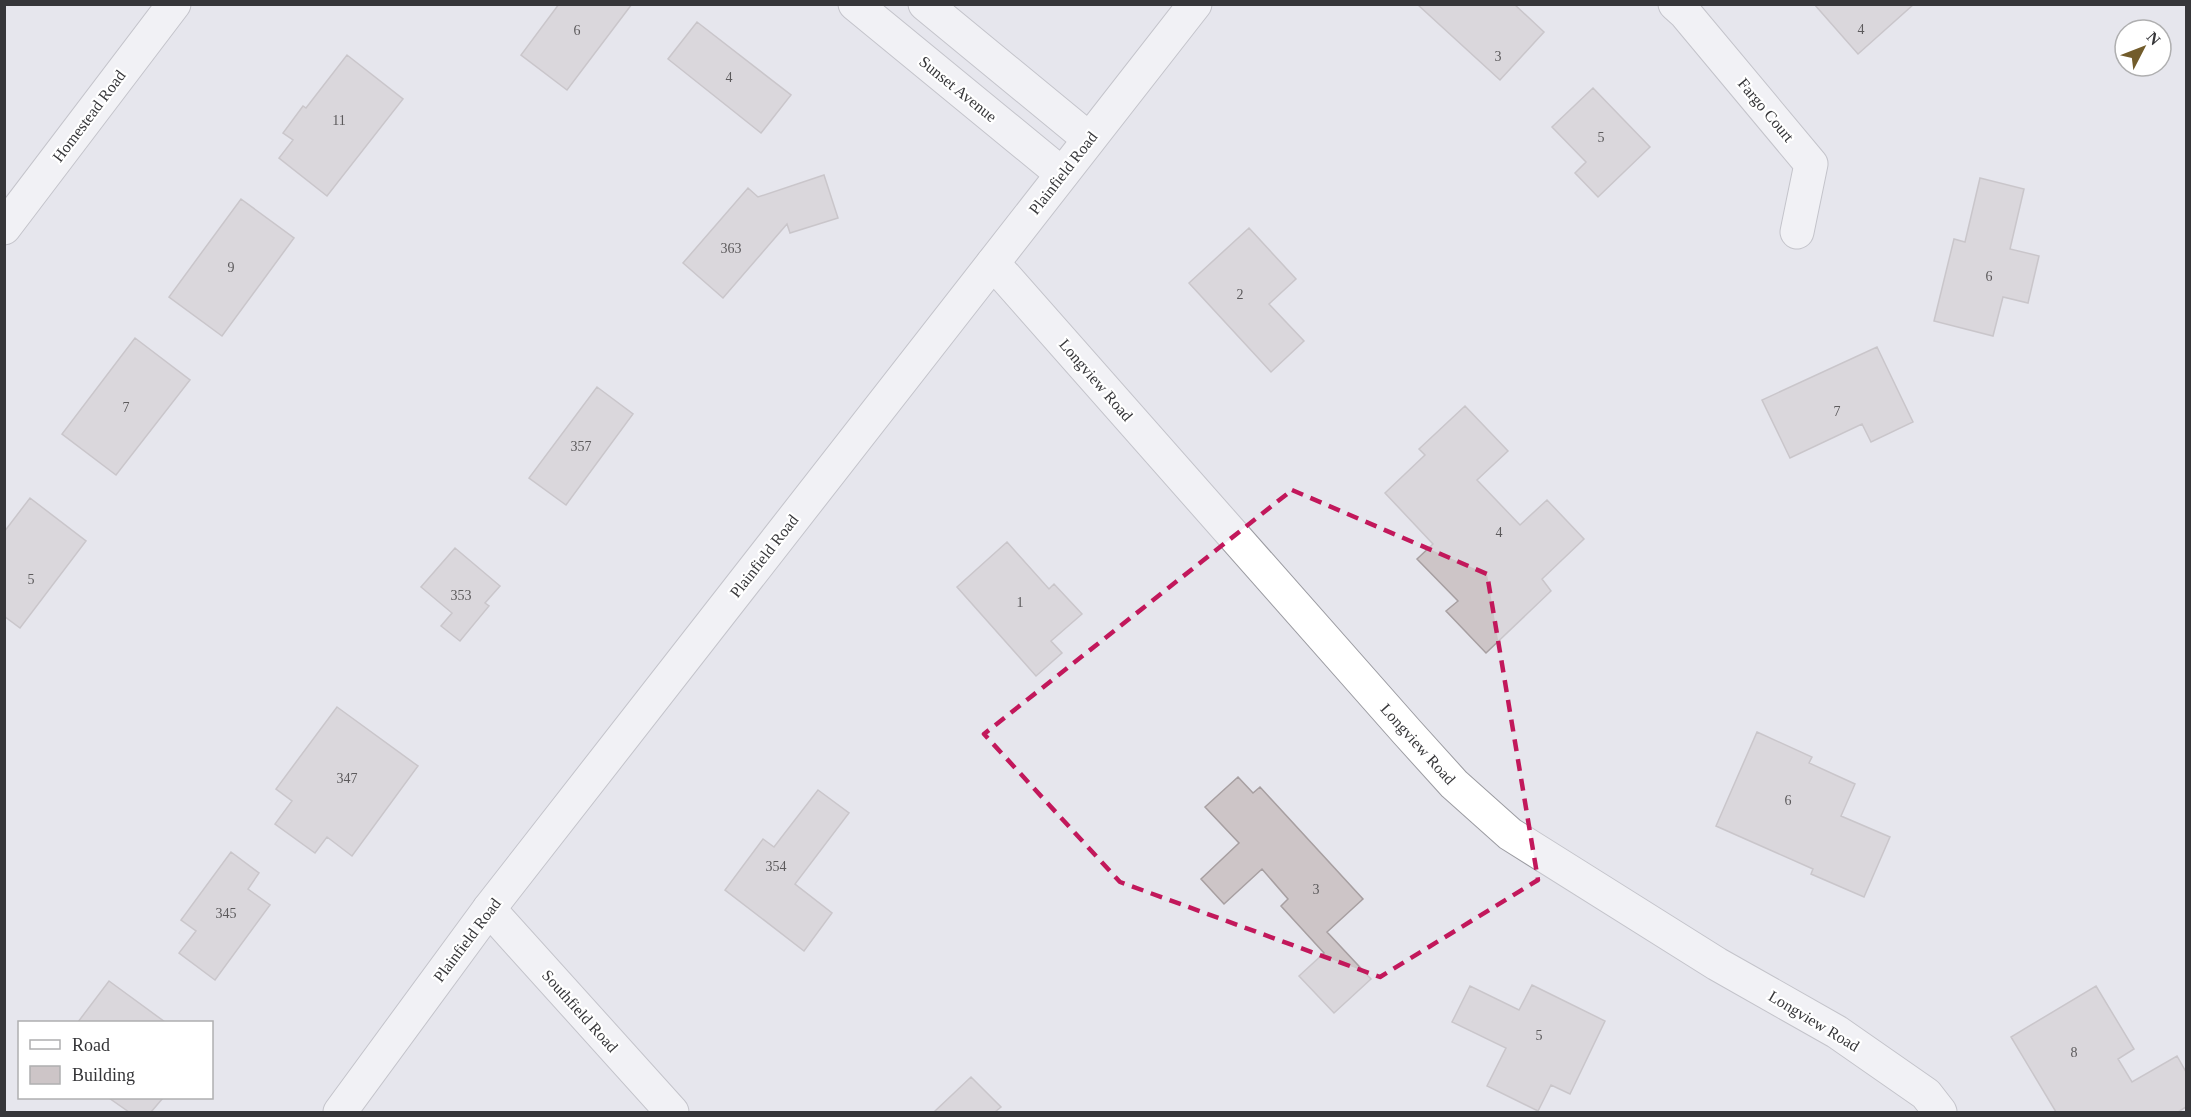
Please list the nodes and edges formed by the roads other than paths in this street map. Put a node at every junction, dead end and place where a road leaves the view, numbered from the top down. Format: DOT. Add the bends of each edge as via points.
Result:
graph roads {
  1 [pos="174,4"];
  2 [pos="855,4"];
  3 [pos="925,4"];
  4 [pos="1195,4"];
  5 [pos="1676,4"];
  6 [pos="1089,139"];
  7 [pos="1062,174"];
  8 [pos="4,228"];
  9 [pos="1797,232"];
  10 [pos="993,263"];
  11 [pos="489,909"];
  12 [pos="340,1113"];
  13 [pos="672,1113"];
  14 [pos="1940,1113"];
  1 -- 8 [label="street, Homestead Road"];
  2 -- 7 [label="street, Sunset Avenue"];
  3 -- 6 [label="street"];
  4 -- 6 [label="street, Plainfield Road"];
  5 -- 9 [label="street, Fargo Court" via="1811,164"];
  6 -- 7 [label="street, Plainfield Road"];
  7 -- 10 [label="street, Plainfield Road"];
  10 -- 11 [label="street, Plainfield Road"];
  10 -- 14 [label="street, Longview Road" via="1454,784 1510,834 1717,964 1837,1032 1926,1094"];
  11 -- 12 [label="street, Plainfield Road"];
  11 -- 13 [label="street, Southfield Road"];
}
